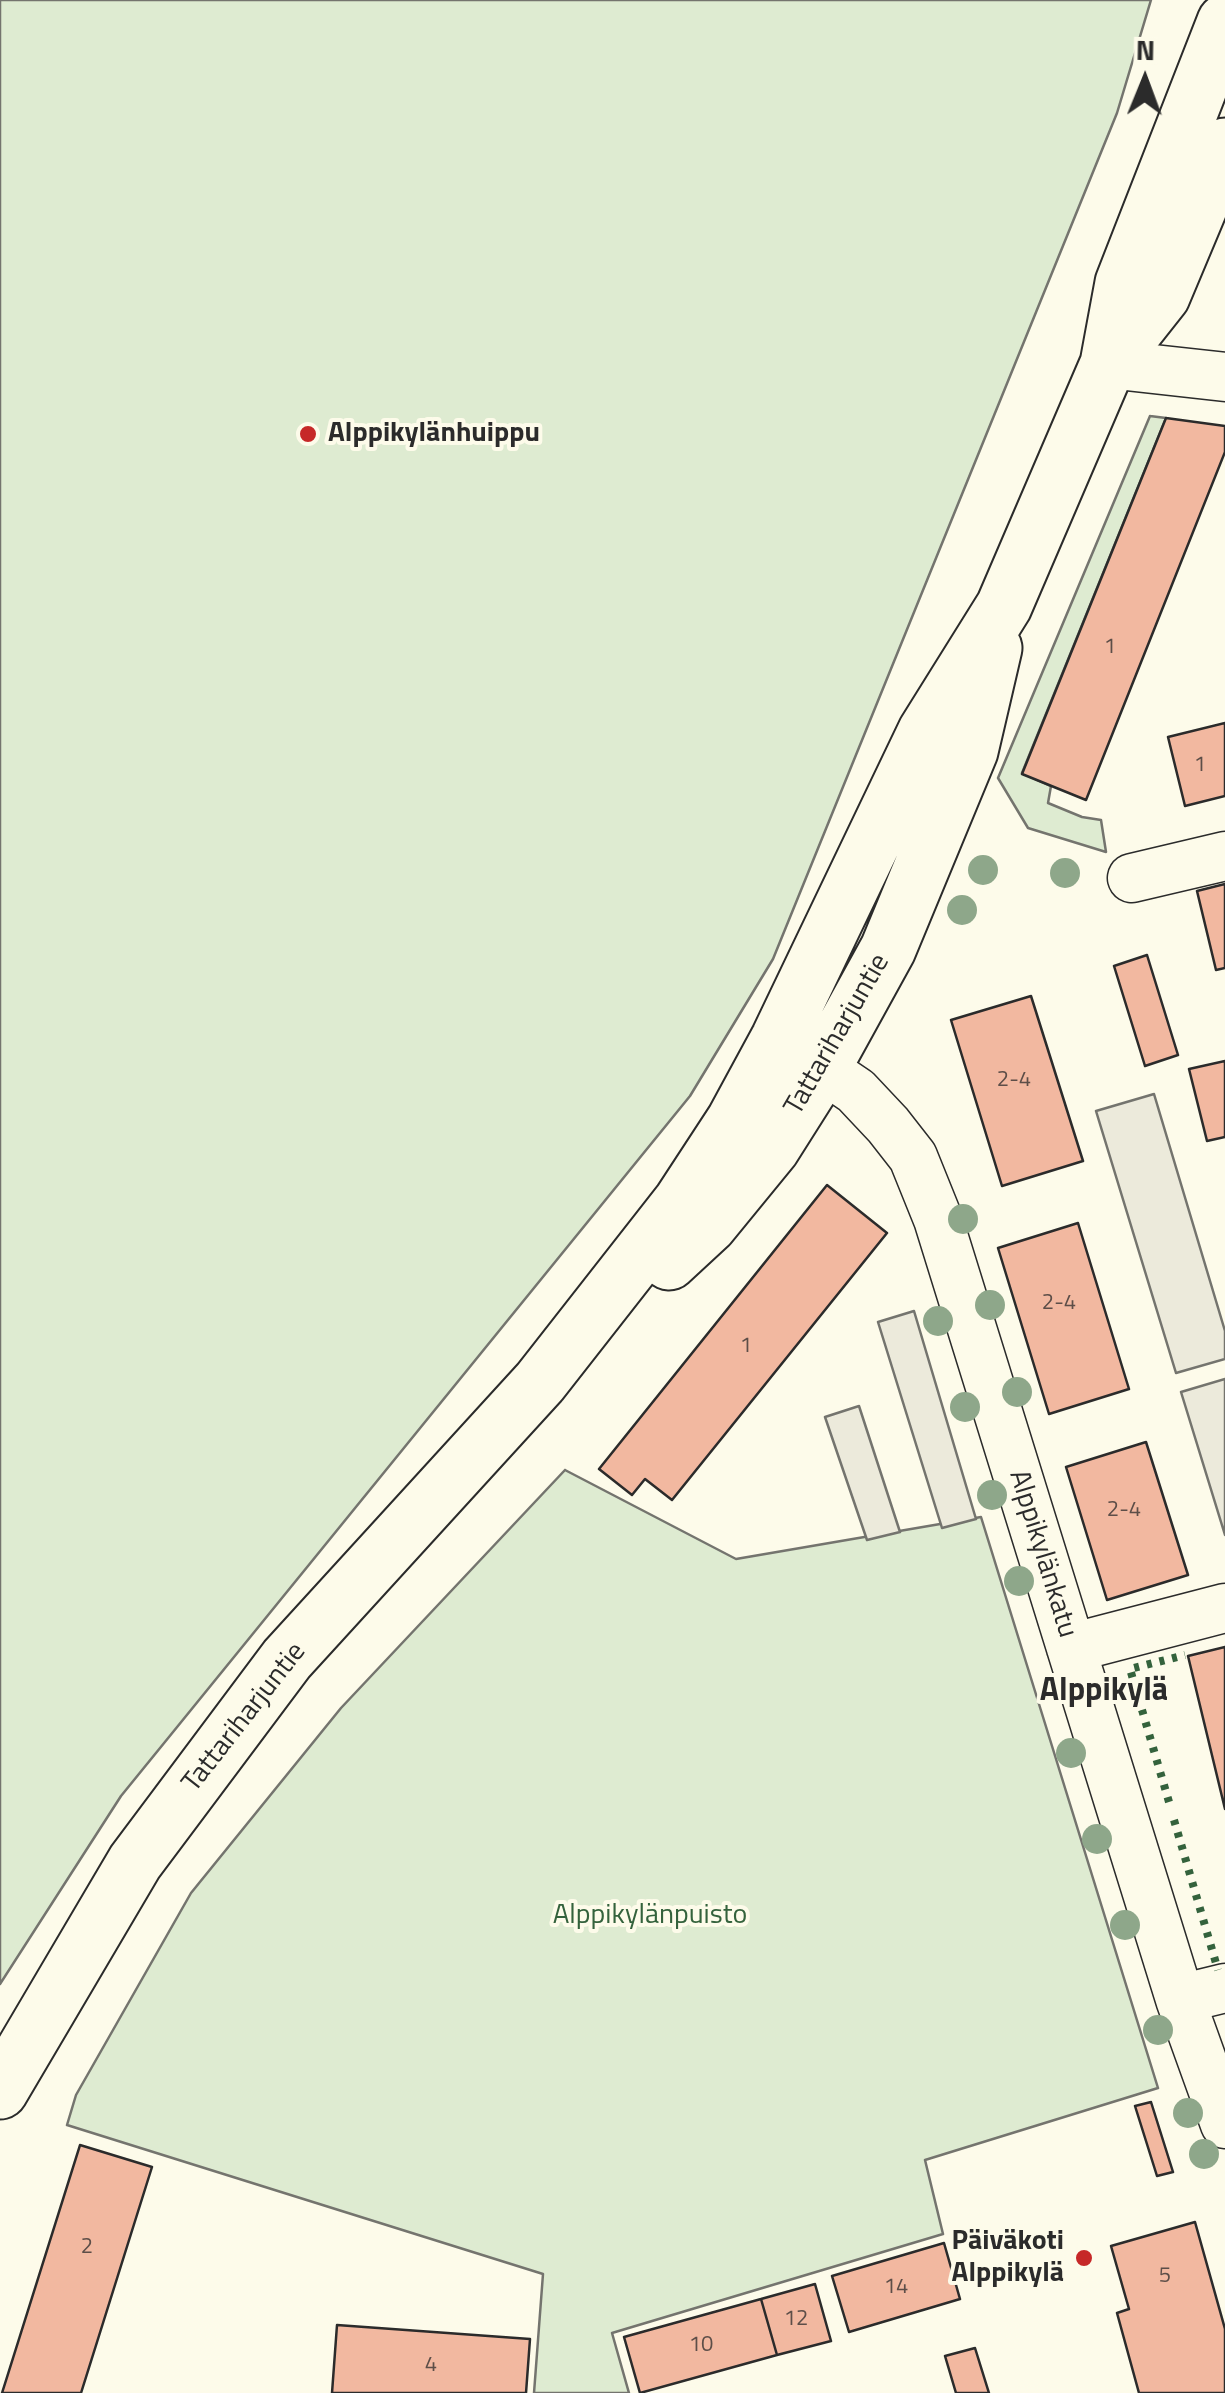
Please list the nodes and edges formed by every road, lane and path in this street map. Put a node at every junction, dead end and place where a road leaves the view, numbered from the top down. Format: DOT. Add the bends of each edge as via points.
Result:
graph roads {
  1 [pos="1225,22"];
  2 [pos="1225,146"];
  3 [pos="1108,364"];
  4 [pos="1225,377"];
  5 [pos="1225,856"];
  6 [pos="1132,878"];
  7 [pos="801,1053"];
  8 [pos="1225,1608"];
  9 [pos="1070,1648"];
  10 [pos="1225,1988"];
  11 [pos="1180,1999"];
  12 [pos="0,2091"];
  13 [pos="1225,2124"];
  1 -- 3 [label="main road, Tattariharjuntie" via="1123,283"];
  2 -- 3 [label="main road, Tattariharjuntie" via="1162,296"];
  3 -- 4 [label="street"];
  3 -- 7 [label="main road, Tattariharjuntie" via="1004,606 970,751 888,949"];
  5 -- 6 [label="street"];
  7 -- 9 [label="street, Alppikylänkatu" via="856,1092 913,1156"];
  7 -- 12 [label="main road, Tattariharjuntie" via="772,1148 709,1225 540,1382 287,1660 136,1862"];
  8 -- 9 [label="street"];
  9 -- 11 [label="street, Alppikylänkatu"];
  10 -- 11 [label="street"];
  11 -- 13 [label="street, Alppikylänkatu"];
}
